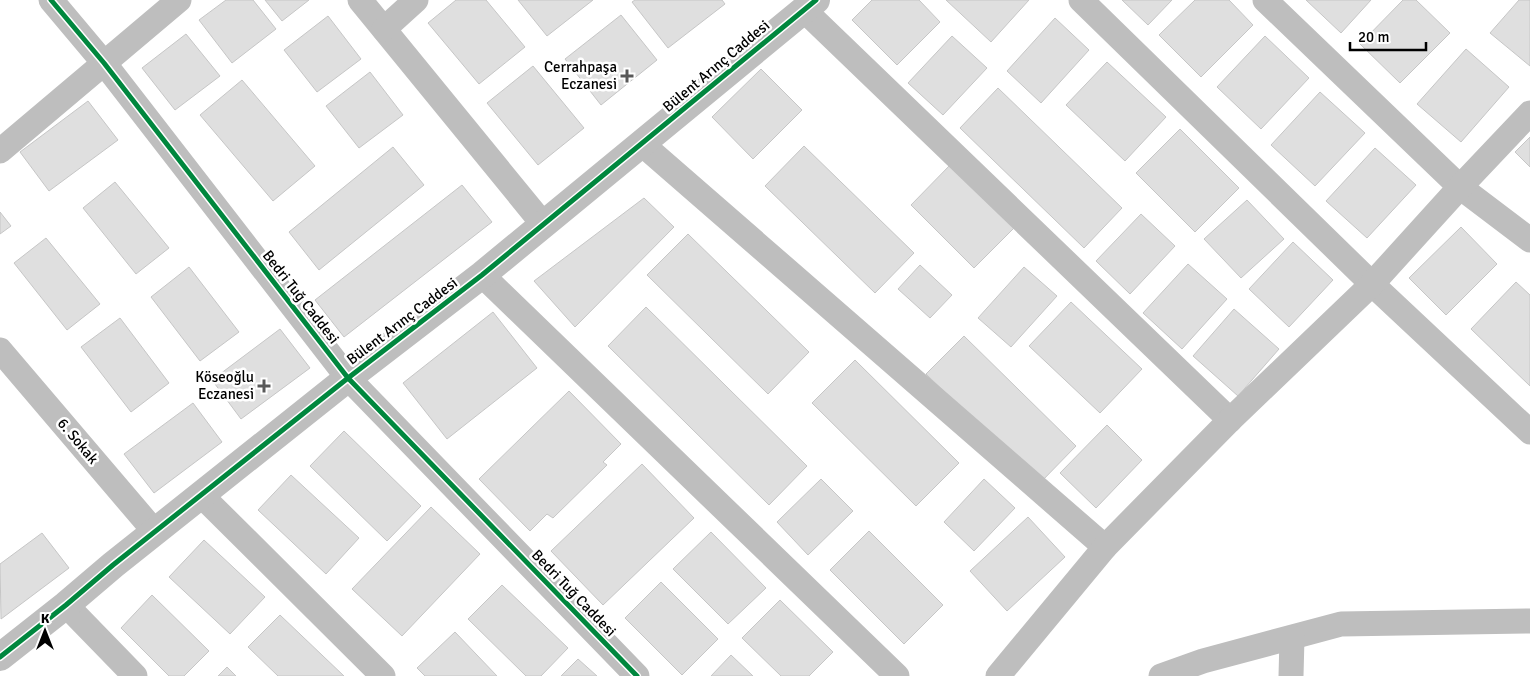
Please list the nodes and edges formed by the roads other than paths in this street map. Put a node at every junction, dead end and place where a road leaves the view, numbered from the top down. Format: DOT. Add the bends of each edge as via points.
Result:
graph roads {
  1 [pos="51,0"];
  2 [pos="179,0"];
  3 [pos="360,0"];
  4 [pos="416,0"];
  5 [pos="1081,0"];
  6 [pos="1266,0"];
  7 [pos="810,5"];
  8 [pos="384,29"];
  9 [pos="104,63"];
  10 [pos="1530,113"];
  11 [pos="642,144"];
  12 [pos="0,151"];
  13 [pos="1460,187"];
  14 [pos="543,224"];
  15 [pos="1530,240"];
  16 [pos="482,275"];
  17 [pos="1372,284"];
  18 [pos="0,350"];
  19 [pos="348,378"];
  20 [pos="1230,420"];
  21 [pos="1530,432"];
  22 [pos="202,496"];
  23 [pos="155,532"];
  24 [pos="1105,547"];
  25 [pos="66,605"];
  26 [pos="1528,619"];
  27 [pos="1292,638"];
  28 [pos="0,656"];
  29 [pos="135,676"];
  30 [pos="383,676"];
  31 [pos="637,676"];
  32 [pos="897,676"];
  33 [pos="998,676"];
  34 [pos="1161,676"];
  35 [pos="1291,676"];
  1 -- 9 [label="street, Bedri Tuğ Caddesi"];
  2 -- 9 [label="street"];
  3 -- 8 [label="street"];
  4 -- 8 [label="street"];
  5 -- 17 [label="street"];
  6 -- 13 [label="street"];
  7 -- 11 [label="street, Bülent Arınç Caddesi"];
  7 -- 20 [label="street"];
  8 -- 14 [label="street"];
  9 -- 12 [label="street"];
  9 -- 19 [label="street, Bedri Tuğ Caddesi"];
  10 -- 13 [label="street"];
  11 -- 14 [label="street, Bülent Arınç Caddesi"];
  11 -- 24 [label="street"];
  13 -- 15 [label="street"];
  13 -- 17 [label="street"];
  14 -- 16 [label="street, Bülent Arınç Caddesi"];
  16 -- 19 [label="street, Bülent Arınç Caddesi"];
  16 -- 32 [label="street"];
  17 -- 20 [label="street"];
  17 -- 21 [label="street"];
  18 -- 23 [label="street, 6. Sokak"];
  19 -- 22 [label="street, Bülent Arınç Caddesi"];
  19 -- 31 [label="street, Bedri Tuğ Caddesi"];
  20 -- 24 [label="street"];
  22 -- 23 [label="street, Bülent Arınç Caddesi"];
  22 -- 30 [label="street"];
  23 -- 25 [label="street, Bülent Arınç Caddesi"];
  24 -- 33 [label="street"];
  25 -- 28 [label="street, Bülent Arınç Caddesi"];
  25 -- 29 [label="street"];
  26 -- 27 [label="street" via="1341,624"];
  27 -- 34 [label="street" via="1203,661"];
  27 -- 35 [label="street"];
}
